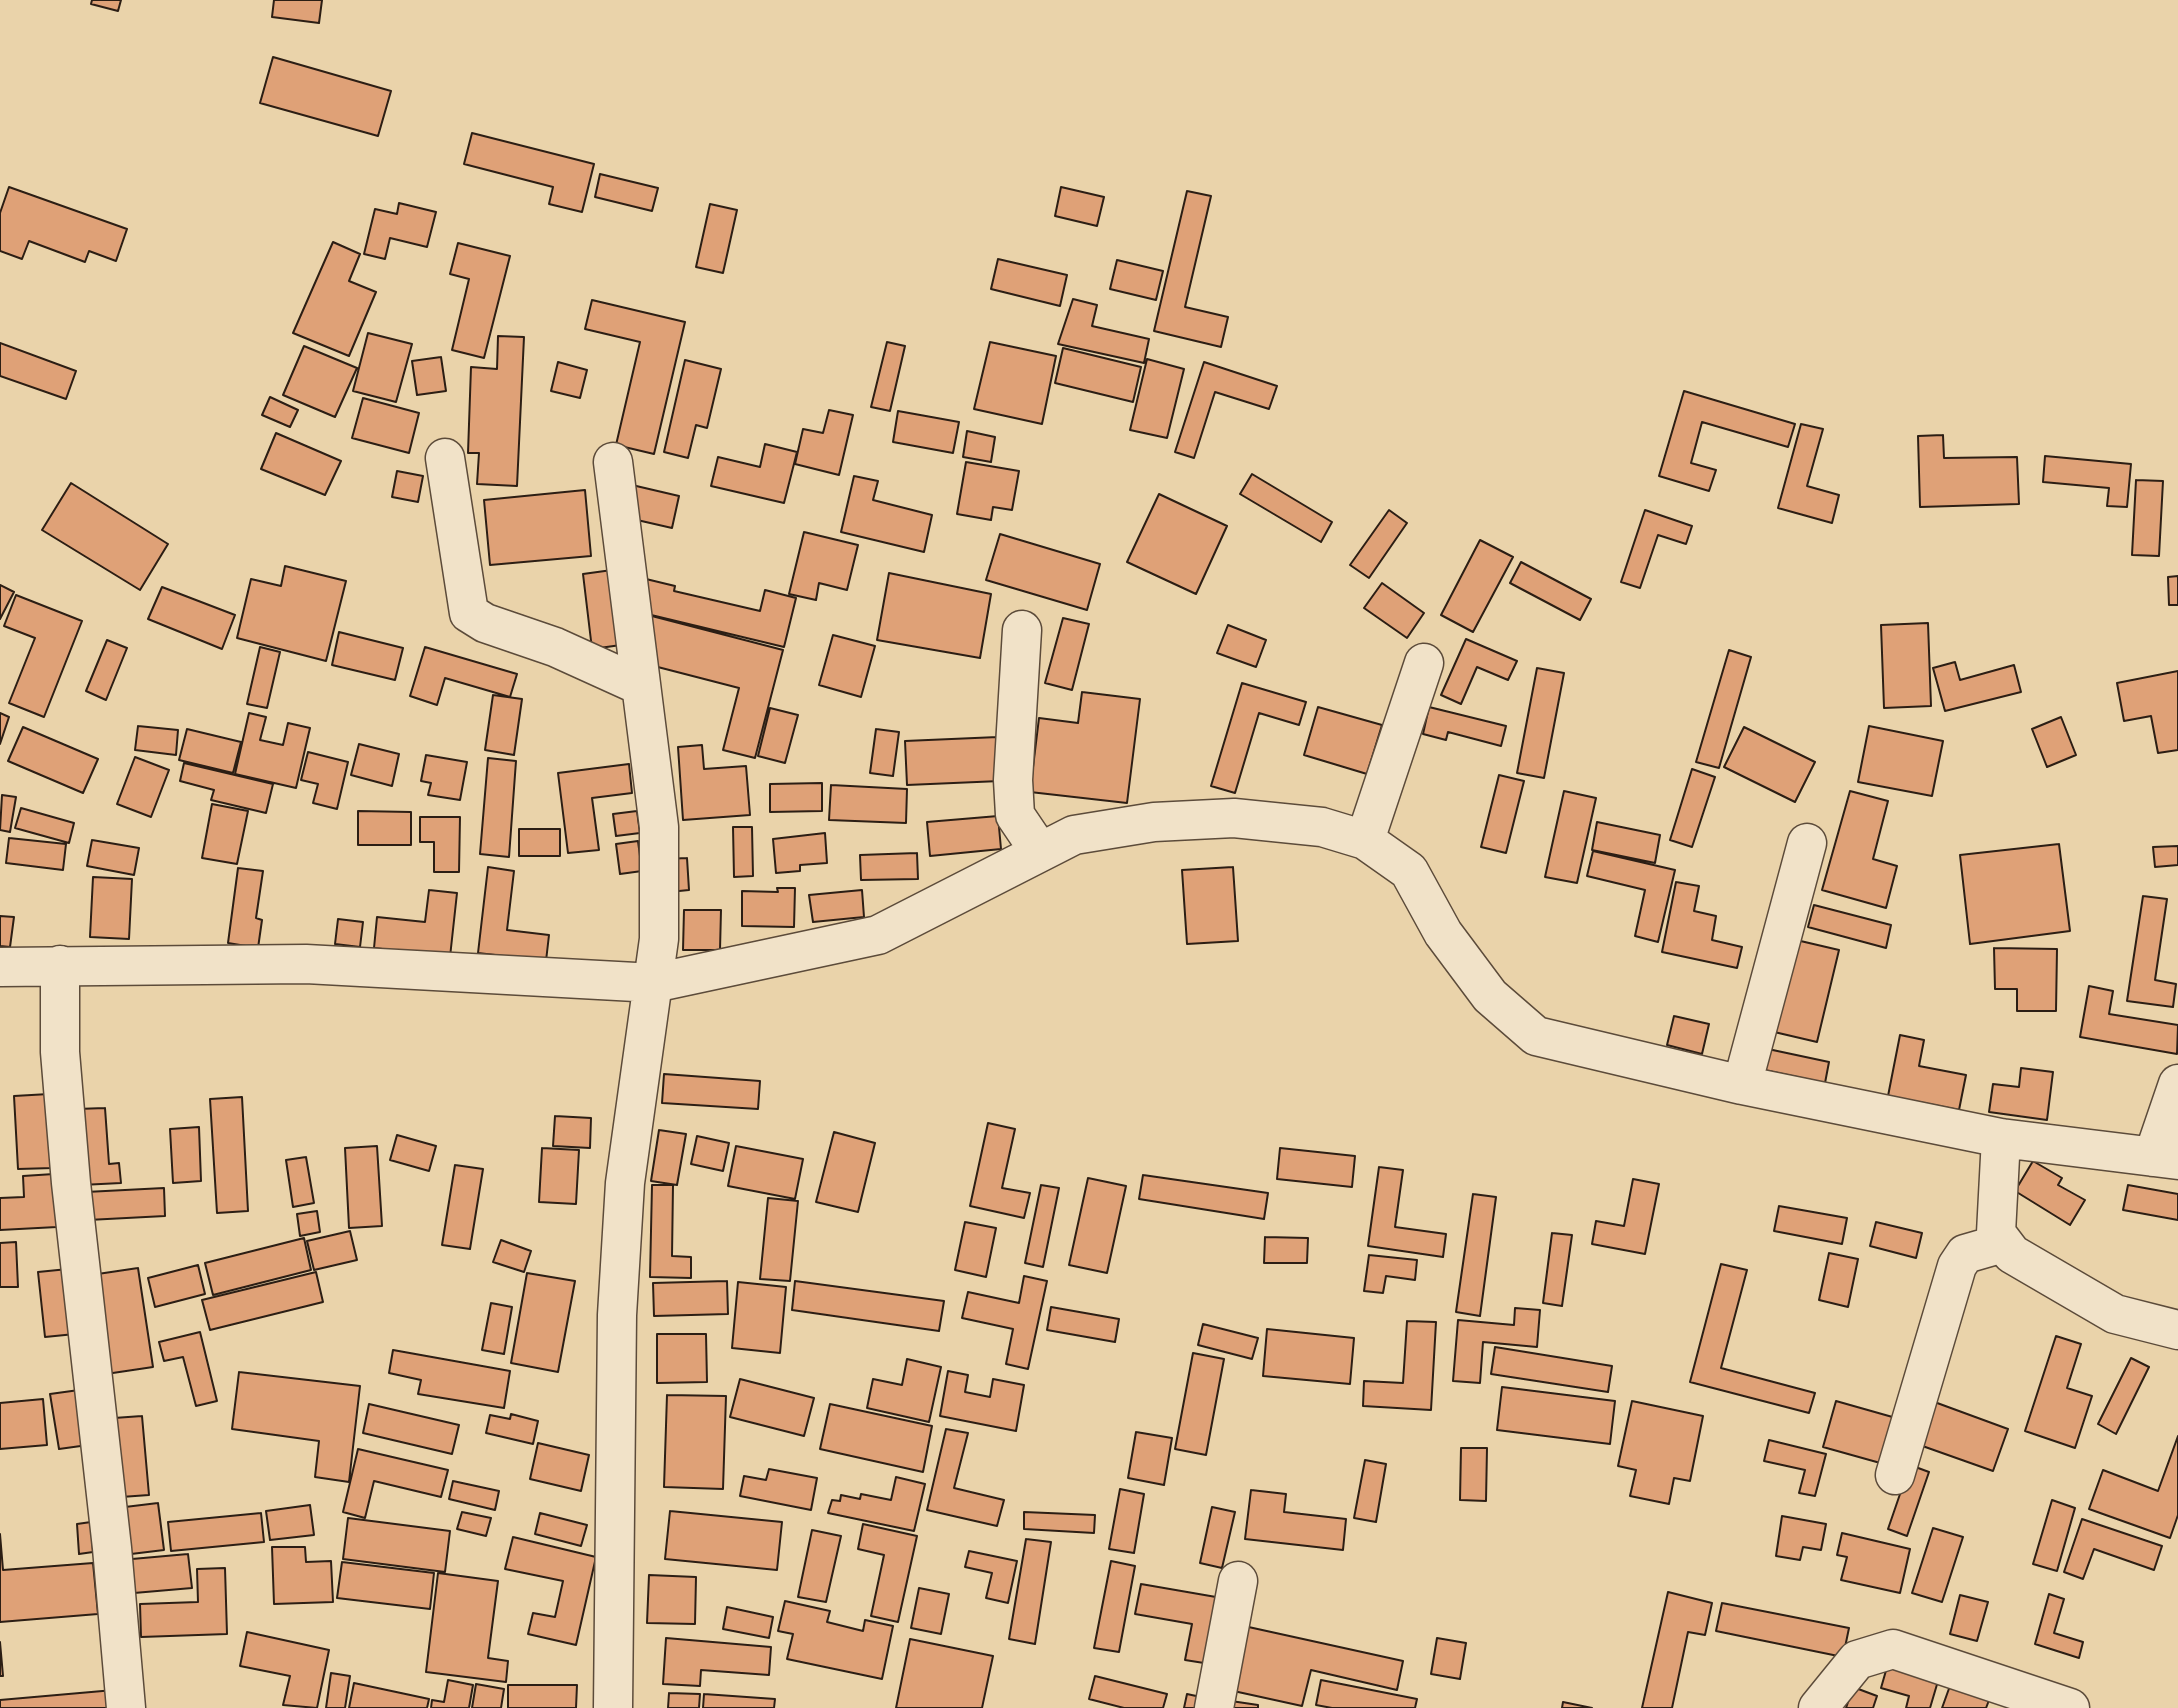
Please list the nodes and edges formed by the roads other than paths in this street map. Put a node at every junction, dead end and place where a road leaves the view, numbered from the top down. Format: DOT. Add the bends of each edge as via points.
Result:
graph roads {
  1 [pos="445,458"];
  2 [pos="613,462"];
  3 [pos="1021,629"];
  4 [pos="1424,663"];
  5 [pos="641,686"];
  6 [pos="1365,840"];
  7 [pos="1807,844"];
  8 [pos="1040,852"];
  9 [pos="60,965"];
  10 [pos="0,967"];
  11 [pos="654,983"];
  12 [pos="2178,1084"];
  13 [pos="1742,1085"];
  14 [pos="2001,1138"];
  15 [pos="2166,1159"];
  16 [pos="2003,1243"];
  17 [pos="2178,1330"];
  18 [pos="1895,1475"];
  19 [pos="1238,1581"];
  20 [pos="126,1708"];
  21 [pos="613,1708"];
  22 [pos="1214,1708"];
  23 [pos="1818,1708"];
  24 [pos="2070,1708"];
  1 -- 5 [label="street" via="469,613"];
  2 -- 5 [label="street"];
  3 -- 8 [label="street" via="1015,815"];
  4 -- 6 [label="street"];
  5 -- 11 [label="street" via="659,827 659,939"];
  6 -- 8 [label="street" via="1322,827 1234,818 1154,822 1074,835"];
  6 -- 13 [label="street" via="1409,871 1443,933 1490,996 1536,1036"];
  7 -- 13 [label="street"];
  8 -- 11 [label="street" via="878,935"];
  9 -- 10 [label="street"];
  9 -- 11 [label="street" via="306,964"];
  9 -- 20 [label="street" via="60,1052 71,1183"];
  11 -- 21 [label="street" via="625,1183 617,1315"];
  12 -- 15 [label="street"];
  13 -- 14 [label="street"];
  14 -- 15 [label="street"];
  14 -- 16 [label="street" via="1996,1233"];
  16 -- 17 [label="street" via="2012,1254 2115,1314"];
  16 -- 18 [label="street" via="1965,1254 1957,1266"];
  19 -- 22 [label="street"];
  23 -- 24 [label="street" via="1857,1660 1892,1649"];
}
